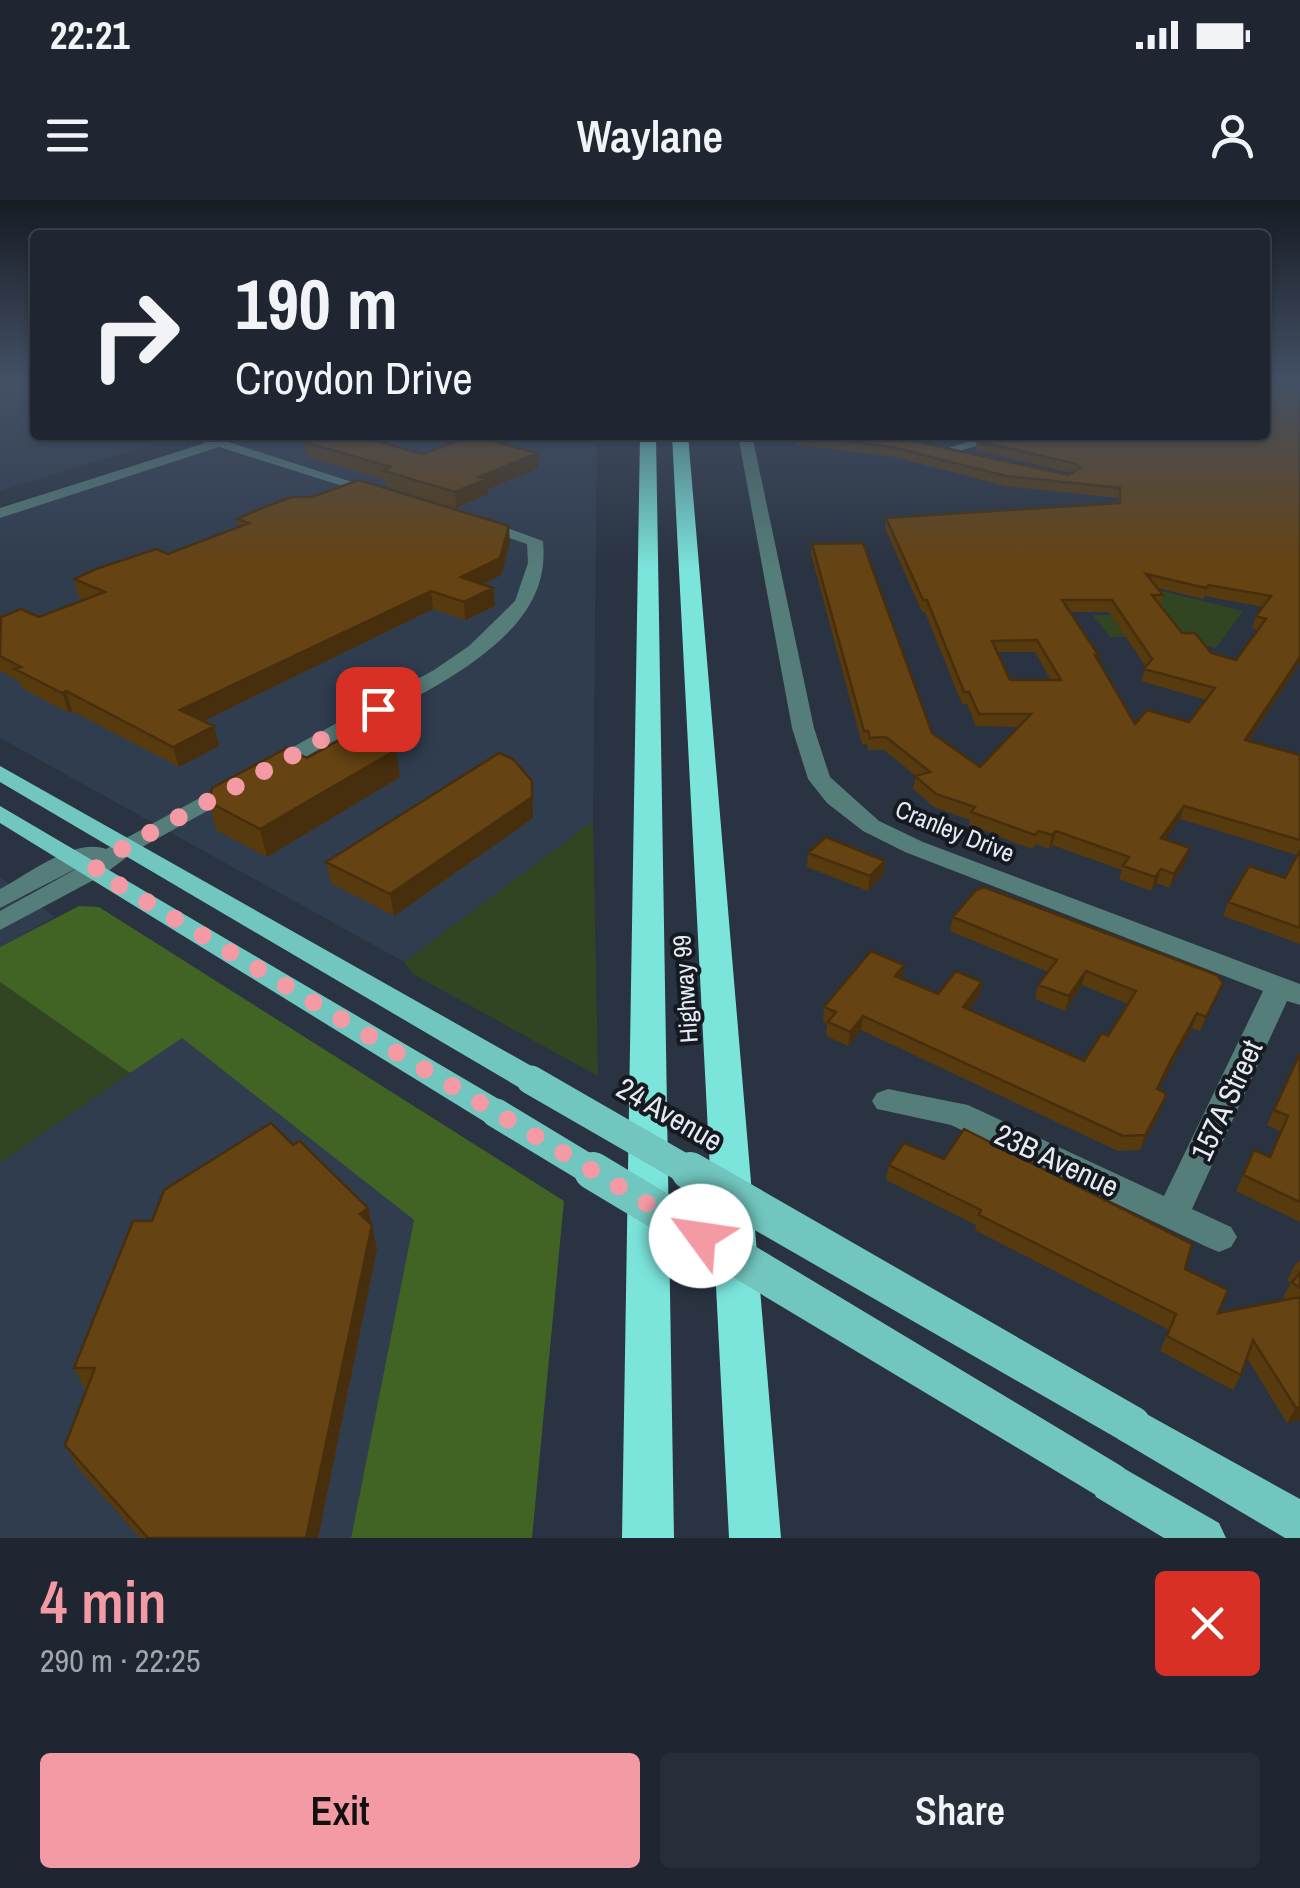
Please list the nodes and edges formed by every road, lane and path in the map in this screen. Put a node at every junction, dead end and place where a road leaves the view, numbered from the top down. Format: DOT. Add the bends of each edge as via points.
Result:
graph roads {
  1 [pos="190,443"];
  2 [pos="193,443"];
  3 [pos="225,443"];
  4 [pos="648,443"];
  5 [pos="681,443"];
  6 [pos="747,443"];
  7 [pos="974,443"];
  8 [pos="926,447"];
  9 [pos="946,451"];
  10 [pos="980,459"];
  11 [pos="406,501"];
  12 [pos="0,502"];
  13 [pos="0,513"];
  14 [pos="456,516"];
  15 [pos="0,773"];
  16 [pos="0,813"];
  17 [pos="126,846"];
  18 [pos="85,865"];
  19 [pos="0,900"];
  20 [pos="0,922"];
  21 [pos="1289,991"];
  22 [pos="888,1101"];
  23 [pos="1173,1214"];
  24 [pos="1220,1237"];
  25 [pos="1300,1523"];
  26 [pos="648,1538"];
  27 [pos="754,1538"];
  28 [pos="1204,1538"];
  1 -- 12 [label="street"];
  2 -- 13 [label="street"];
  3 -- 11 [label="street"];
  4 -- 26 [label="highway, Highway 99"];
  5 -- 27 [label="highway, Highway 99"];
  6 -- 21 [label="street, Cranley Drive" via="803,728 820,778 835,798 914,847"];
  7 -- 9 [label="street"];
  8 -- 9 [label="street"];
  9 -- 10 [label="street"];
  14 -- 17 [label="street" via="535,541 524,602 503,626 442,674"];
  15 -- 17 [label="main road, 24 Avenue"];
  16 -- 18 [label="main road"];
  17 -- 18 [label="street"];
  17 -- 25 [label="main road, 24 Avenue, bridge"];
  18 -- 19 [label="street"];
  18 -- 20 [label="street"];
  18 -- 28 [label="main road, bridge"];
  21 -- 23 [label="street, 157A Street"];
  22 -- 23 [label="street, 23B Avenue" via="957,1114"];
  23 -- 24 [label="street, 23B Avenue"];
}
